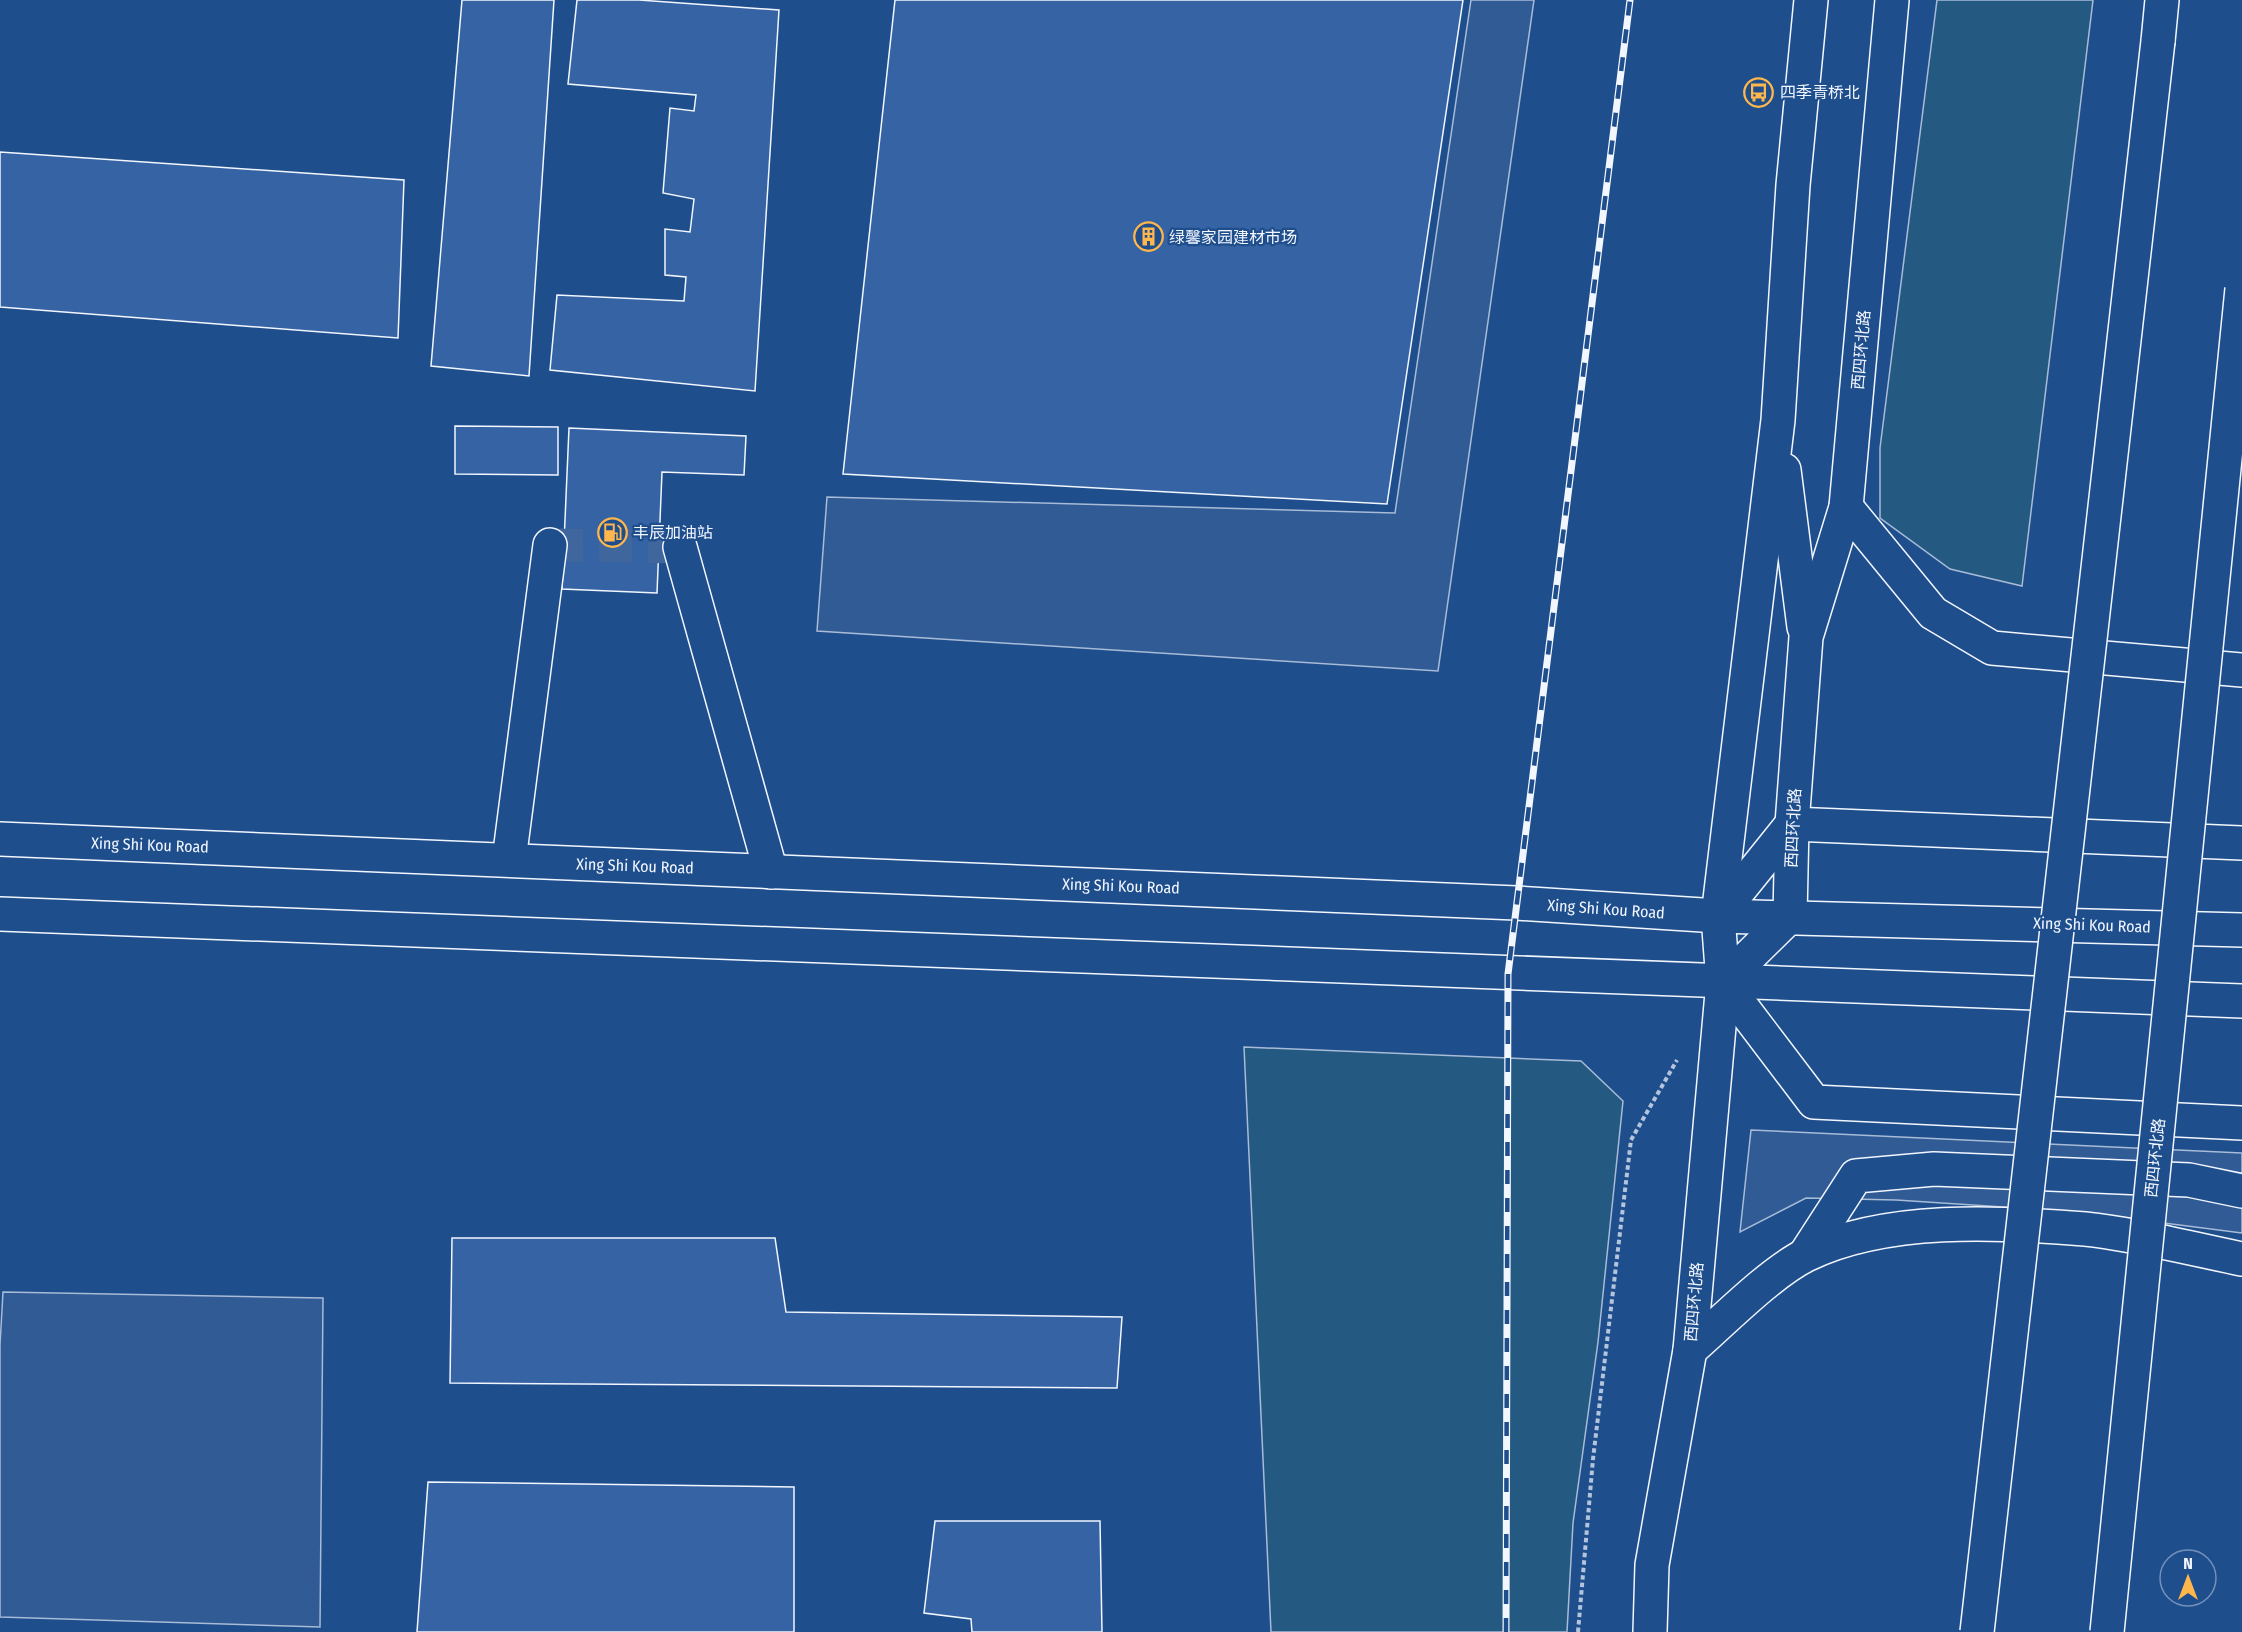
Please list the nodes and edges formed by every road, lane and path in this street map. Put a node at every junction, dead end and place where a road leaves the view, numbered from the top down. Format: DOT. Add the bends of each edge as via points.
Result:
graph roads {
  1 [pos="1811,0"];
  2 [pos="1892,0"];
  3 [pos="2162,0"];
  4 [pos="2242,289"];
  5 [pos="1778,420"];
  6 [pos="1846,507"];
  7 [pos="550,544"];
  8 [pos="680,546"];
  9 [pos="1806,637"];
  10 [pos="2242,670"];
  11 [pos="1792,824"];
  12 [pos="0,839"];
  13 [pos="2242,843"];
  14 [pos="509,860"];
  15 [pos="771,872"];
  16 [pos="0,914"];
  17 [pos="1718,916"];
  18 [pos="1790,916"];
  19 [pos="2242,930"];
  20 [pos="1723,982"];
  21 [pos="2242,1001"];
  22 [pos="1683,1051"];
  23 [pos="2242,1123"];
  24 [pos="2242,1191"];
  25 [pos="1805,1255"];
  26 [pos="2242,1259"];
  27 [pos="1690,1350"];
  28 [pos="1578,1632"];
  29 [pos="1650,1632"];
  30 [pos="1977,1632"];
  31 [pos="2107,1632"];
  1 -- 5 [label="main road" via="1793,185"];
  2 -- 6 [label="main road, 西四环北路"];
  3 -- 30 [label="main road, bridge"];
  4 -- 31 [label="main road, 西四环北路, bridge"];
  5 -- 9 [label="main road"];
  5 -- 17 [label="main road"];
  6 -- 9 [label="main road, 西四环北路"];
  6 -- 10 [label="main road" via="1933,613 1992,648"];
  7 -- 14 [label="main road"];
  8 -- 15 [label="main road"];
  9 -- 11 [label="main road, 西四环北路"];
  11 -- 13 [label="main road"];
  11 -- 17 [label="main road"];
  11 -- 18 [label="main road, 西四环北路"];
  12 -- 14 [label="main road, Xing Shi Kou Road"];
  14 -- 15 [label="main road, Xing Shi Kou Road"];
  15 -- 17 [label="main road, Xing Shi Kou Road" via="1516,903"];
  16 -- 20 [label="main road"];
  17 -- 18 [label="main road, Xing Shi Kou Road"];
  17 -- 20 [label="main road, 西四环北路"];
  18 -- 19 [label="main road, Xing Shi Kou Road"];
  18 -- 20 [label="main road"];
  20 -- 21 [label="main road"];
  20 -- 23 [label="main road" via="1814,1102"];
  20 -- 27 [label="main road, 西四环北路"];
  22 -- 28 [label="path" via="1631,1140 1593,1459"];
  24 -- 25 [label="main road" via="2189,1180 1934,1169 1856,1176"];
  25 -- 26 [label="main road" via="1862,1236 1927,1224 2086,1230"];
  25 -- 27 [label="main road" via="1770,1280"];
  27 -- 29 [label="main road, 西四环北路" via="1652,1565"];
}
